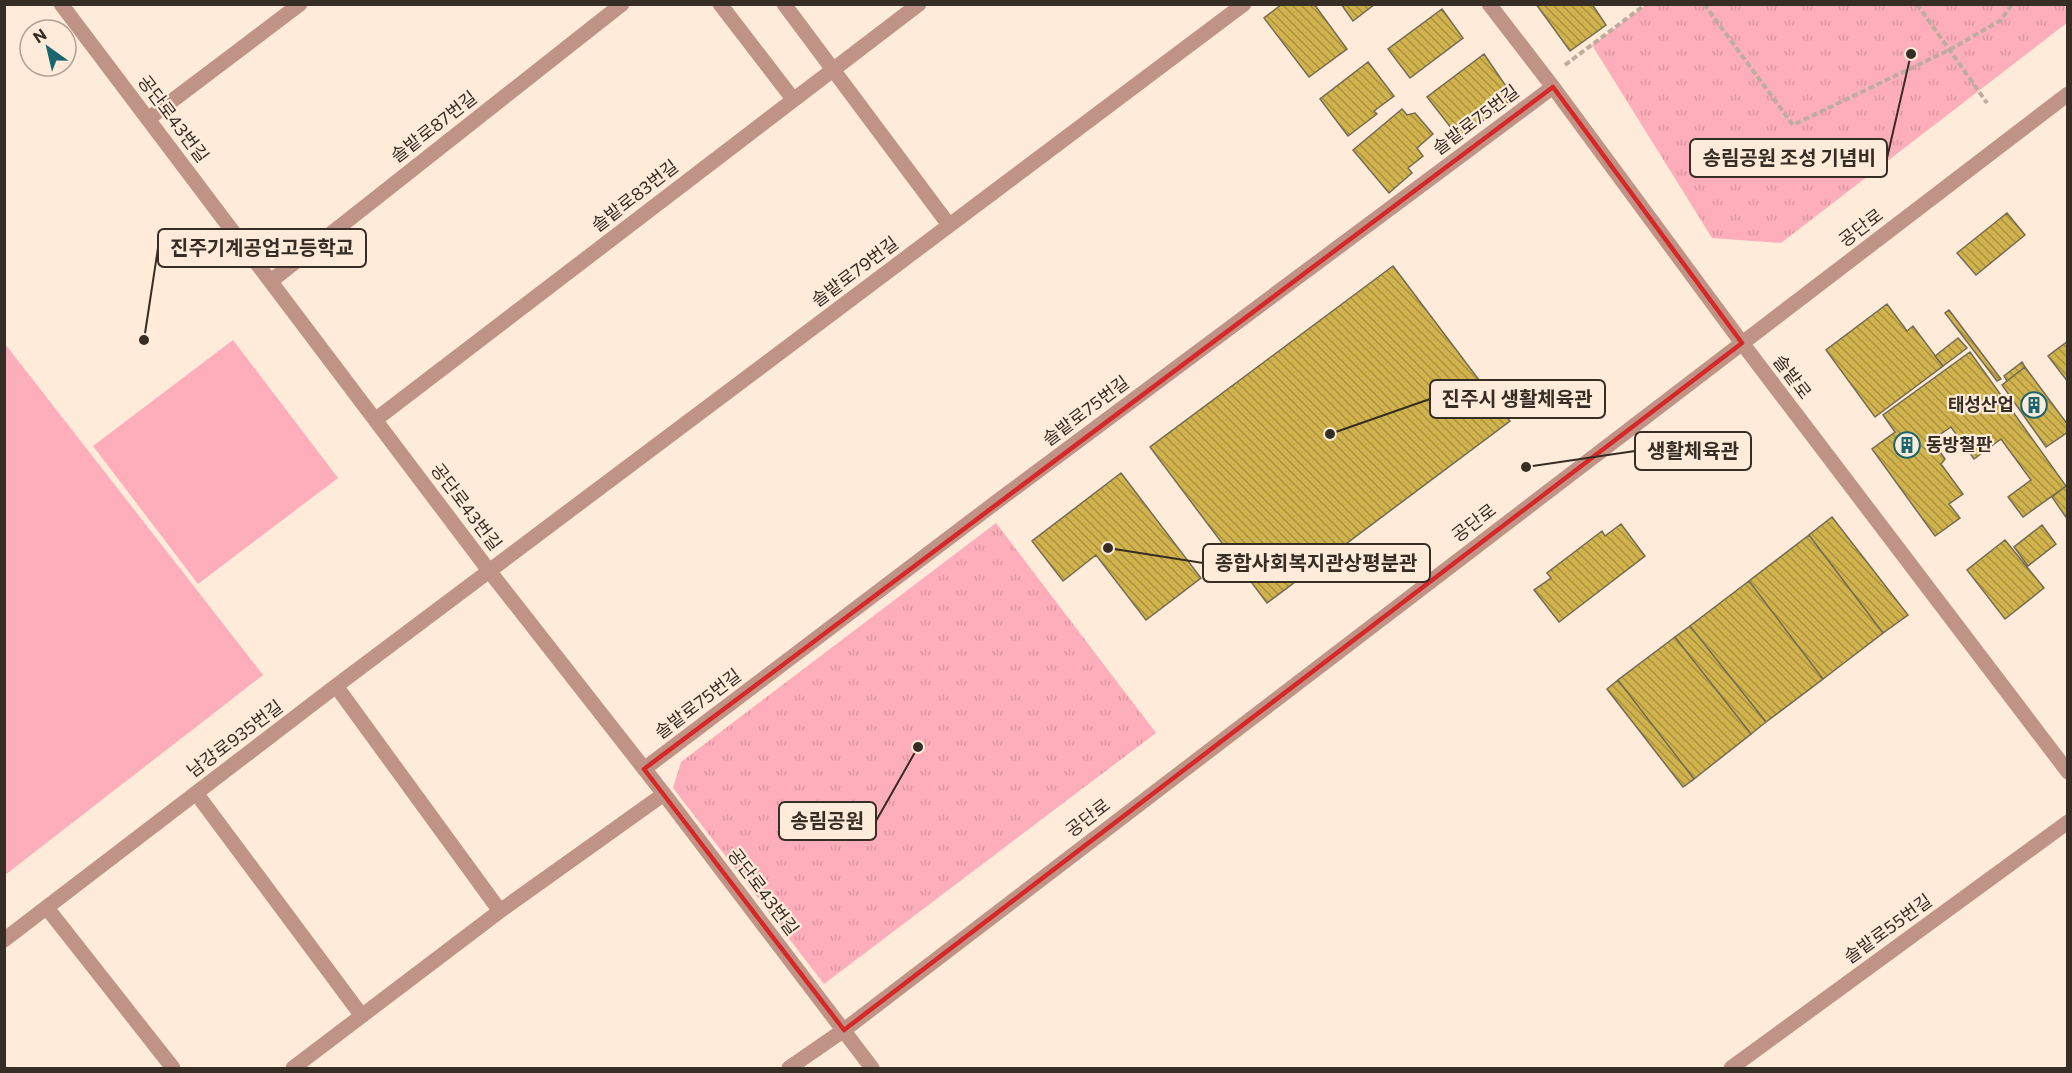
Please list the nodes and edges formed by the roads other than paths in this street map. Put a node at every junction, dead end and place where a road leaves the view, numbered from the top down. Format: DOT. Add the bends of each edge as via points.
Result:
graph roads {
  1 [pos="61,4"];
  2 [pos="300,4"];
  3 [pos="622,4"];
  4 [pos="720,4"];
  5 [pos="784,4"];
  6 [pos="919,4"];
  7 [pos="1244,4"];
  8 [pos="1489,4"];
  9 [pos="832,70"];
  10 [pos="1550,83"];
  11 [pos="2067,94"];
  12 [pos="793,99"];
  13 [pos="148,119"];
  14 [pos="949,225"];
  15 [pos="271,281"];
  16 [pos="1742,344"];
  17 [pos="375,420"];
  18 [pos="490,572"];
  19 [pos="336,686"];
  20 [pos="644,770"];
  21 [pos="2067,772"];
  22 [pos="196,793"];
  23 [pos="664,794"];
  24 [pos="2067,822"];
  25 [pos="47,908"];
  26 [pos="500,910"];
  27 [pos="4,940"];
  28 [pos="362,1016"];
  29 [pos="844,1030"];
  30 [pos="173,1068"];
  31 [pos="293,1068"];
  32 [pos="789,1068"];
  33 [pos="872,1068"];
  34 [pos="1731,1068"];
  1 -- 13 [label="street, 공단로43번길"];
  2 -- 13 [label="street"];
  3 -- 15 [label="street, 솔밭로87번길"];
  4 -- 12 [label="street"];
  5 -- 9 [label="street"];
  6 -- 9 [label="street, 솔밭로83번길"];
  7 -- 14 [label="street, 솔밭로79번길"];
  8 -- 10 [label="street, 솔밭로"];
  9 -- 12 [label="street, 솔밭로83번길"];
  9 -- 14 [label="street"];
  10 -- 16 [label="street, 솔밭로"];
  10 -- 20 [label="street, 솔밭로75번길"];
  11 -- 16 [label="street, 공단로"];
  12 -- 17 [label="street, 솔밭로83번길"];
  13 -- 15 [label="street, 공단로43번길"];
  14 -- 18 [label="street, 솔밭로79번길"];
  15 -- 17 [label="street, 공단로43번길"];
  16 -- 21 [label="street, 솔밭로"];
  16 -- 29 [label="street, 공단로"];
  17 -- 18 [label="street, 공단로43번길"];
  18 -- 19 [label="street, 남강로935번길"];
  18 -- 20 [label="street, 공단로43번길"];
  19 -- 22 [label="street, 남강로935번길"];
  19 -- 26 [label="street"];
  20 -- 23 [label="street, 공단로43번길"];
  22 -- 25 [label="street, 남강로935번길"];
  22 -- 28 [label="street"];
  23 -- 26 [label="street"];
  23 -- 29 [label="street, 공단로43번길"];
  24 -- 34 [label="street, 솔밭로55번길"];
  25 -- 27 [label="street, 남강로935번길"];
  25 -- 30 [label="street"];
  26 -- 28 [label="street"];
  28 -- 31 [label="street"];
  29 -- 32 [label="street, 공단로"];
  29 -- 33 [label="street, 공단로43번길"];
}
